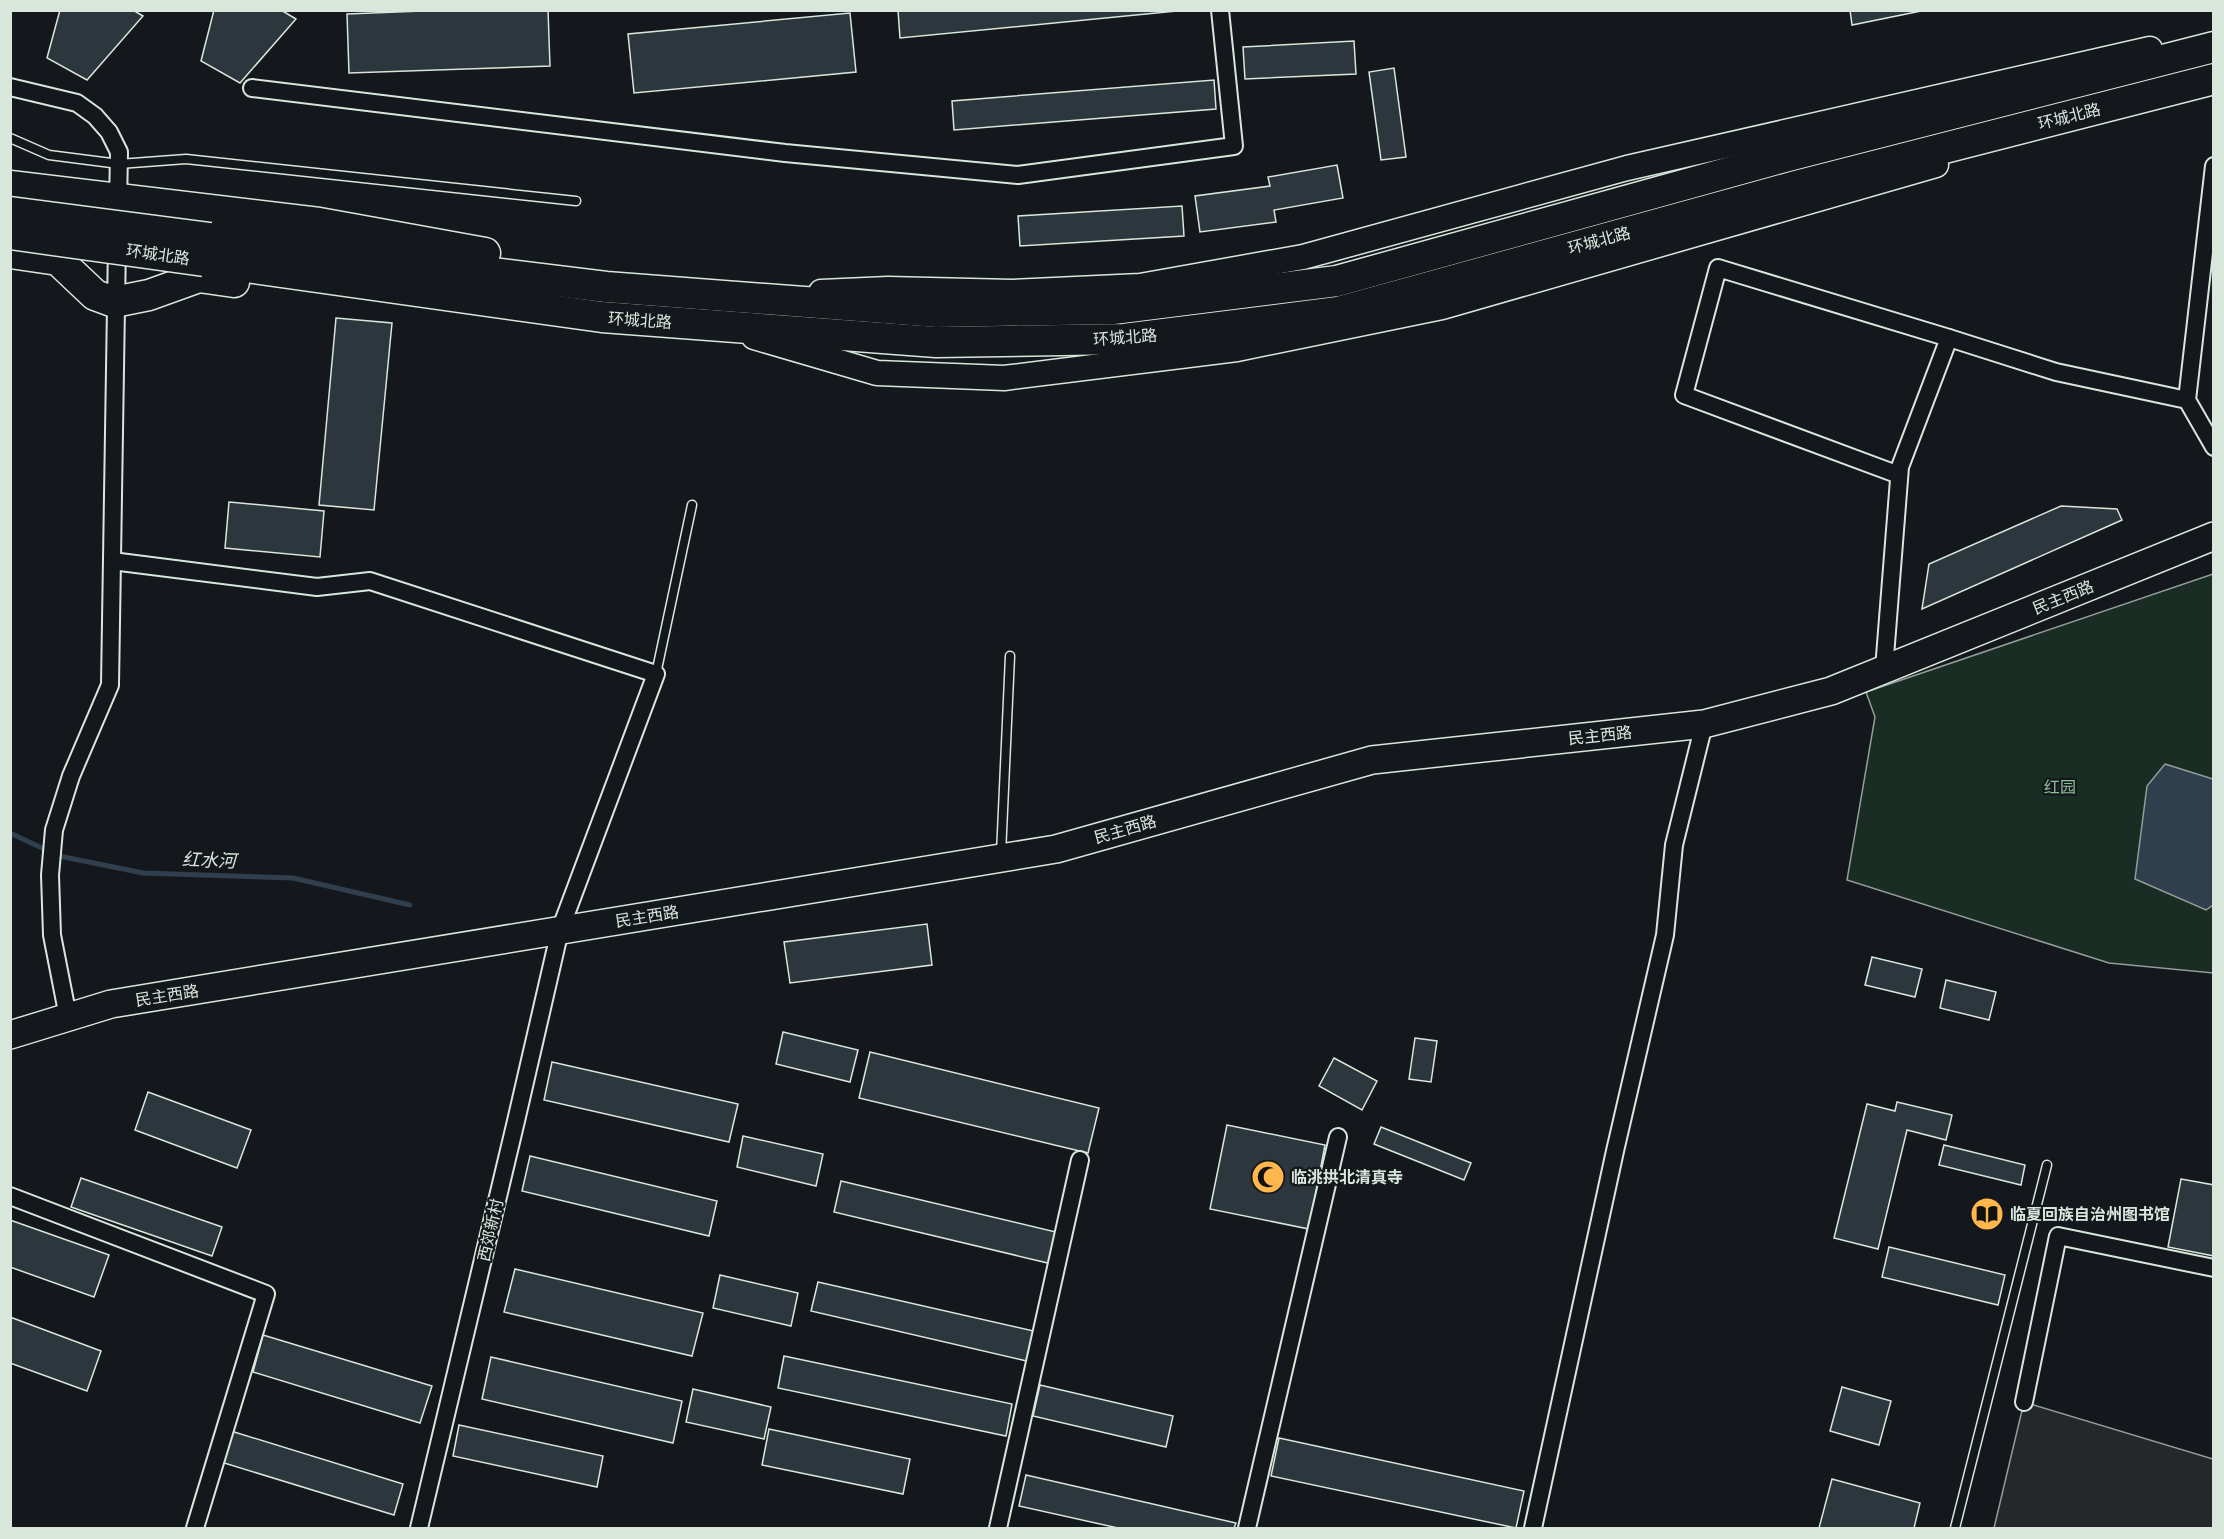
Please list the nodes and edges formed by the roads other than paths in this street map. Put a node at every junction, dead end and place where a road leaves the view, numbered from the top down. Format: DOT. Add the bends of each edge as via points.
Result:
graph roads {
  1 [pos="1220,10"];
  2 [pos="2214,34"];
  3 [pos="2214,47"];
  4 [pos="2214,79"];
  5 [pos="10,87"];
  6 [pos="252,88"];
  7 [pos="2214,89"];
  8 [pos="10,138"];
  9 [pos="119,164"];
  10 [pos="2214,166"];
  11 [pos="10,186"];
  12 [pos="118,200"];
  13 [pos="576,201"];
  14 [pos="10,212"];
  15 [pos="10,234"];
  16 [pos="207,250"];
  17 [pos="10,253"];
  18 [pos="606,287"];
  19 [pos="717,295"];
  20 [pos="114,302"];
  21 [pos="674,322"];
  22 [pos="717,326"];
  23 [pos="1949,338"];
  24 [pos="2187,400"];
  25 [pos="2214,447"];
  26 [pos="1899,475"];
  27 [pos="692,505"];
  28 [pos="2214,536"];
  29 [pos="112,561"];
  30 [pos="1010,656"];
  31 [pos="1884,669"];
  32 [pos="656,674"];
  33 [pos="1704,724"];
  34 [pos="1001,858"];
  35 [pos="560,930"];
  36 [pos="68,1017"];
  37 [pos="10,1035"];
  38 [pos="1338,1137"];
  39 [pos="1080,1160"];
  40 [pos="2047,1165"];
  41 [pos="10,1197"];
  42 [pos="2214,1268"];
  43 [pos="2024,1402"];
  44 [pos="195,1528"];
  45 [pos="419,1528"];
  46 [pos="998,1528"];
  47 [pos="1247,1528"];
  48 [pos="1533,1528"];
  49 [pos="1955,1528"];
  1 -- 6 [label="street" via="1233,146 1018,175 785,153"];
  2 -- 19 [label="main road" via="1627,168 1302,257 1140,286 1012,292 888,290"];
  3 -- 19 [label="highway, 环城北路" via="1788,156 1337,281 1101,309 937,312"];
  4 -- 22 [label="highway, 环城北路" via="1796,186 1338,312 1124,339 936,342"];
  5 -- 9 [label="street" via="77,103 109,132 119,152"];
  7 -- 22 [label="main road" via="1442,307 1237,349 1004,378 877,373"];
  8 -- 9 [label="lane" via="49,155"];
  9 -- 12 [label="street"];
  9 -- 13 [label="lane" via="186,159"];
  10 -- 24 [label="street"];
  11 -- 12 [label="highway"];
  12 -- 18 [label="highway" via="318,223 492,255"];
  12 -- 20 [label="street"];
  14 -- 16 [label="highway, 环城北路, bridge"];
  15 -- 16 [label="highway, 环城北路, bridge"];
  16 -- 18 [label="highway, 环城北路"];
  16 -- 21 [label="highway, 环城北路" via="602,317"];
  17 -- 20 [label="highway" via="58,260 95,295"];
  18 -- 19 [label="highway, 环城北路"];
  20 -- 21 [label="highway" via="149,295 200,277 606,330"];
  20 -- 29 [label="street"];
  21 -- 22 [label="highway, 环城北路"];
  23 -- 24 [label="street" via="2056,372"];
  23 -- 26 [label="street"];
  23 -- 26 [label="street" via="1718,268 1684,395"];
  24 -- 25 [label="street"];
  26 -- 31 [label="street"];
  27 -- 32 [label="lane"];
  28 -- 31 [label="main road, 民主西路"];
  29 -- 32 [label="street" via="317,587 370,582"];
  29 -- 36 [label="street" via="110,685 71,776 54,830 50,876 52,935"];
  30 -- 34 [label="lane"];
  31 -- 33 [label="main road, 民主西路" via="1831,691"];
  32 -- 35 [label="street, 西郊新村"];
  33 -- 34 [label="main road, 民主西路" via="1372,760 1056,849"];
  33 -- 48 [label="street" via="1674,845 1665,935"];
  34 -- 35 [label="main road, 民主西路"];
  35 -- 36 [label="main road, 民主西路" via="111,1004"];
  35 -- 45 [label="street, 西郊新村"];
  36 -- 37 [label="main road, 民主西路"];
  38 -- 47 [label="street"];
  39 -- 46 [label="street"];
  40 -- 49 [label="lane"];
  41 -- 44 [label="street" via="266,1294"];
  42 -- 43 [label="street" via="2058,1236"];
}
